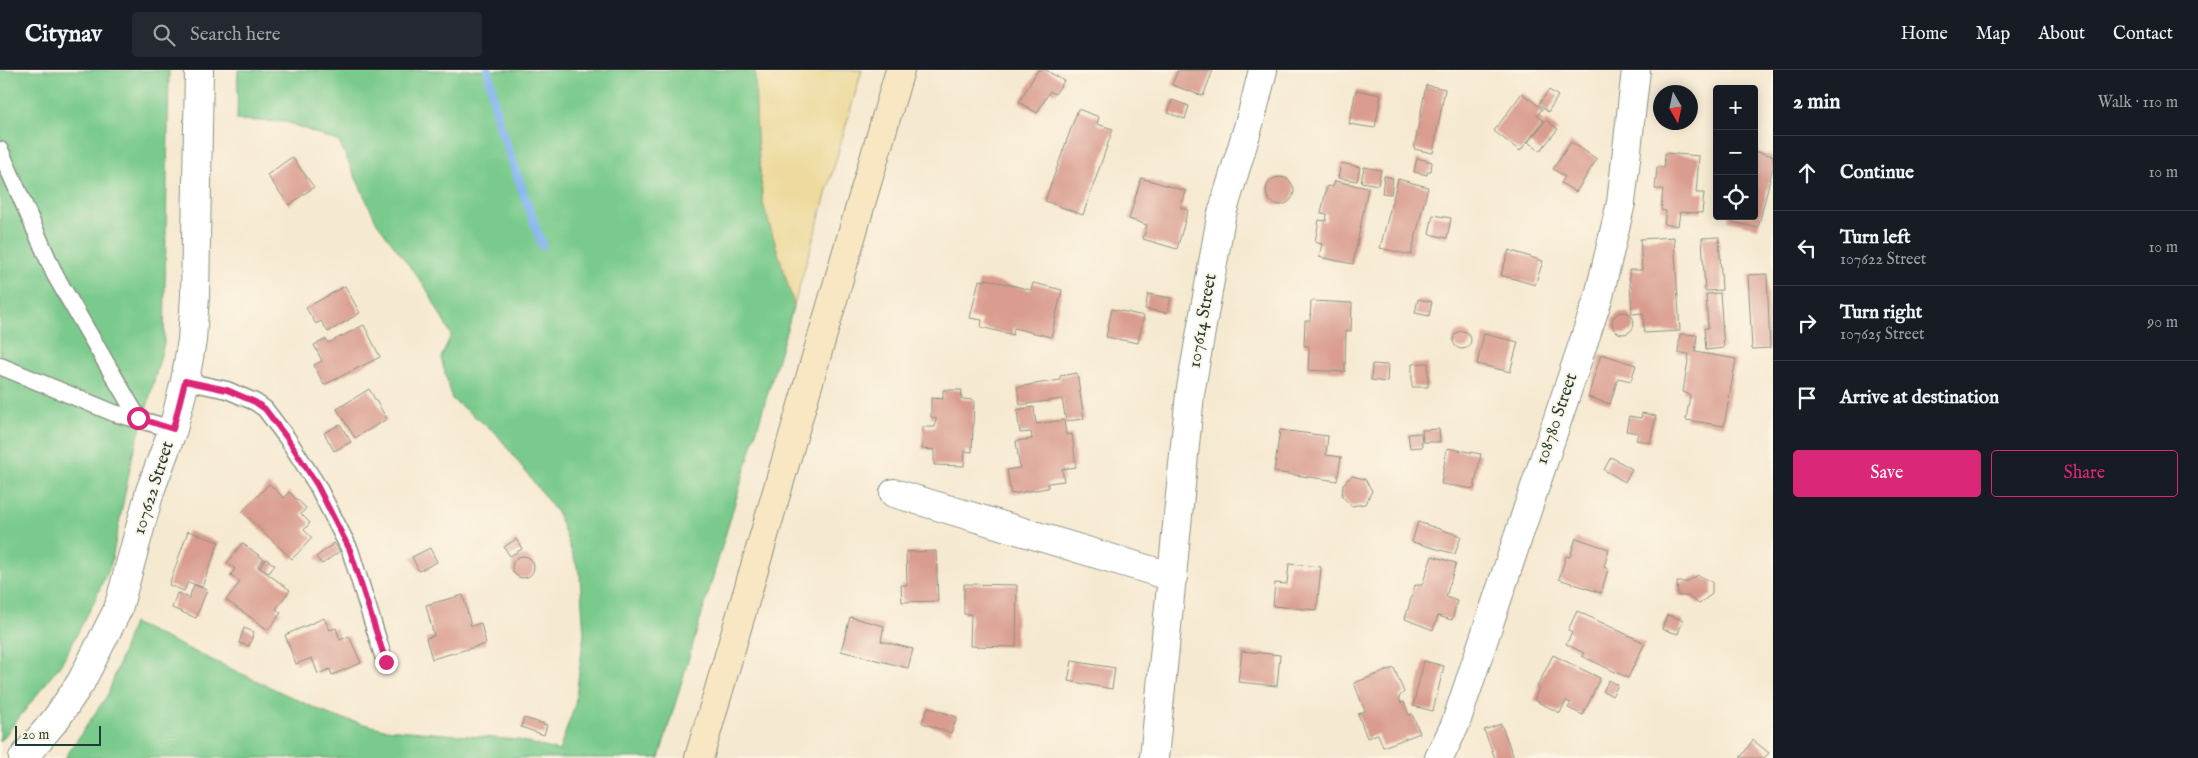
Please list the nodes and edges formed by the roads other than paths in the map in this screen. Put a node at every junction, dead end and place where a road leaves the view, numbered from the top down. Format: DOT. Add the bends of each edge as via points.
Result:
graph roads {
  1 [pos="200,70"];
  2 [pos="900,70"];
  3 [pos="1263,70"];
  4 [pos="1636,70"];
  5 [pos="0,150"];
  6 [pos="0,366"];
  7 [pos="185,381"];
  8 [pos="138,418"];
  9 [pos="173,429"];
  10 [pos="894,493"];
  11 [pos="1173,577"];
  12 [pos="386,662"];
  13 [pos="23,758"];
  14 [pos="699,758"];
  15 [pos="1154,758"];
  16 [pos="1439,758"];
  1 -- 7 [label="street, 107622 Street" via="195,296"];
  2 -- 14 [label="main road"];
  3 -- 11 [label="street, 107614 Street" via="1221,217 1207,290 1190,394"];
  4 -- 16 [label="street, 108780 Street" via="1621,203 1599,296 1455,724"];
  5 -- 8 [label="lane" via="55,275"];
  6 -- 8 [label="lane" via="114,413"];
  7 -- 9 [label="street, 107622 Street"];
  7 -- 12 [label="lane" via="227,390 255,402 265,409 287,438 317,485 350,550"];
  8 -- 9 [label="lane"];
  9 -- 13 [label="street, 107622 Street" via="150,490 118,609 81,682 56,719"];
  10 -- 11 [label="street"];
  11 -- 15 [label="street, 107614 Street"];
}
